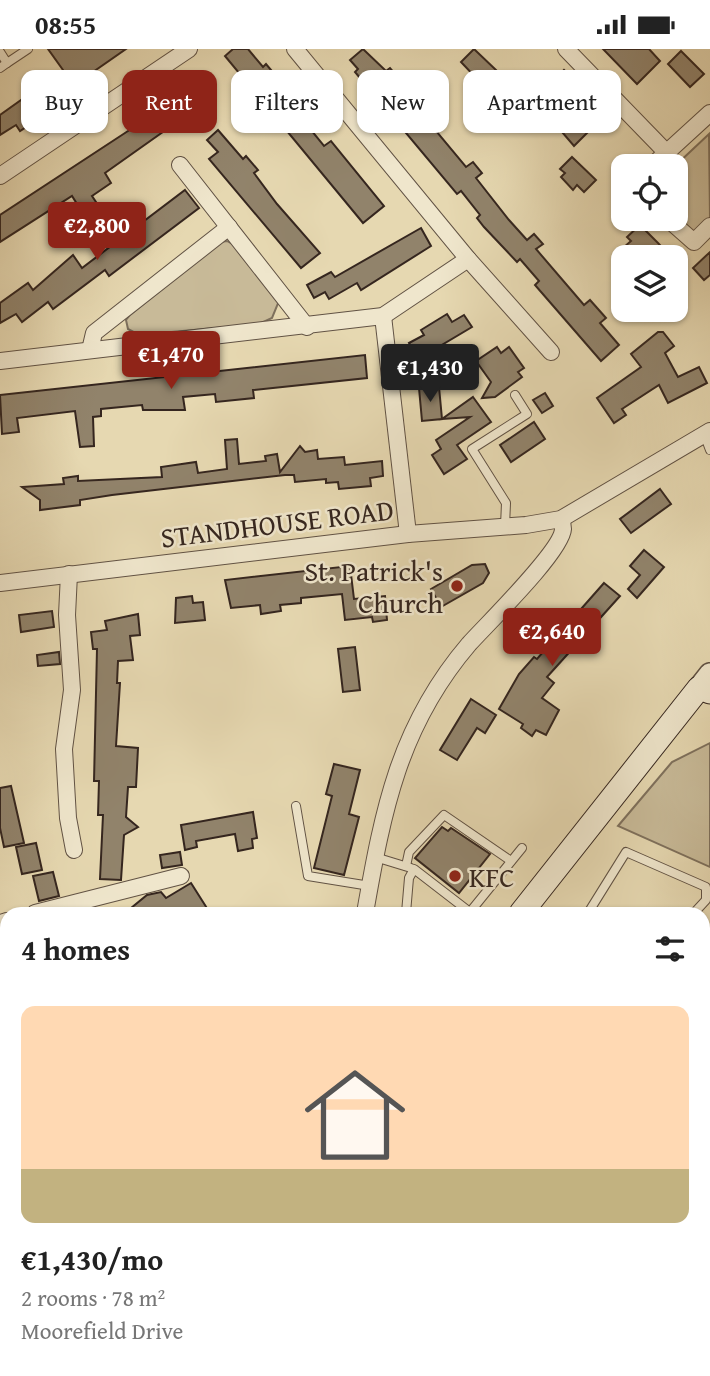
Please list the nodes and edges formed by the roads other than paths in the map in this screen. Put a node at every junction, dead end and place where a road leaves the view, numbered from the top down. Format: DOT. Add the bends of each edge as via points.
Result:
graph roads {
  1 [pos="28,49"];
  2 [pos="189,49"];
  3 [pos="295,49"];
  4 [pos="566,49"];
  5 [pos="0,52"];
  6 [pos="4,66"];
  7 [pos="707,121"];
  8 [pos="666,152"];
  9 [pos="180,165"];
  10 [pos="0,176"];
  11 [pos="710,226"];
  12 [pos="229,227"];
  13 [pos="682,231"];
  14 [pos="468,259"];
  15 [pos="383,316"];
  16 [pos="307,327"];
  17 [pos="90,350"];
  18 [pos="551,352"];
  19 [pos="0,361"];
  20 [pos="515,395"];
  21 [pos="708,438"];
  22 [pos="561,519"];
  23 [pos="505,526"];
  24 [pos="408,534"];
  25 [pos="69,574"];
  26 [pos="0,583"];
  27 [pos="706,685"];
  28 [pos="296,806"];
  29 [pos="522,848"];
  30 [pos="74,850"];
  31 [pos="375,857"];
  32 [pos="511,861"];
  33 [pos="410,868"];
  34 [pos="181,876"];
  35 [pos="370,886"];
  36 [pos="59,907"];
  37 [pos="366,907"];
  38 [pos="407,907"];
  39 [pos="463,907"];
  40 [pos="476,907"];
  41 [pos="526,907"];
  42 [pos="592,907"];
  43 [pos="700,907"];
  1 -- 6 [label="lane"];
  2 -- 10 [label="street"];
  3 -- 14 [label="street"];
  4 -- 8 [label="street"];
  5 -- 6 [label="lane"];
  7 -- 8 [label="street"];
  9 -- 12 [label="street"];
  11 -- 13 [label="street" via="694,242"];
  12 -- 16 [label="street"];
  12 -- 17 [label="street" via="94,333"];
  14 -- 15 [label="street"];
  14 -- 18 [label="street"];
  15 -- 16 [label="street"];
  15 -- 24 [label="street"];
  16 -- 17 [label="street"];
  17 -- 19 [label="street"];
  20 -- 23 [label="lane" via="527,414 472,449 506,503"];
  21 -- 22 [label="street"];
  22 -- 23 [label="street, STANDHOUSE ROAD"];
  22 -- 31 [label="street" via="564,530 553,551 464,651 426,703 393,779"];
  23 -- 24 [label="street, STANDHOUSE ROAD"];
  24 -- 25 [label="street, STANDHOUSE ROAD"];
  25 -- 26 [label="street, STANDHOUSE ROAD"];
  25 -- 30 [label="street" via="72,690 64,749"];
  27 -- 41 [label="main road"];
  28 -- 35 [label="lane" via="308,876"];
  29 -- 32 [label="lane"];
  31 -- 33 [label="lane"];
  31 -- 35 [label="street"];
  32 -- 33 [label="lane" via="444,815 409,852"];
  32 -- 40 [label="lane"];
  33 -- 38 [label="lane"];
  33 -- 39 [label="lane"];
  34 -- 36 [label="street"];
  35 -- 37 [label="street"];
  42 -- 43 [label="lane" via="626,852 706,887 706,900"];
}
